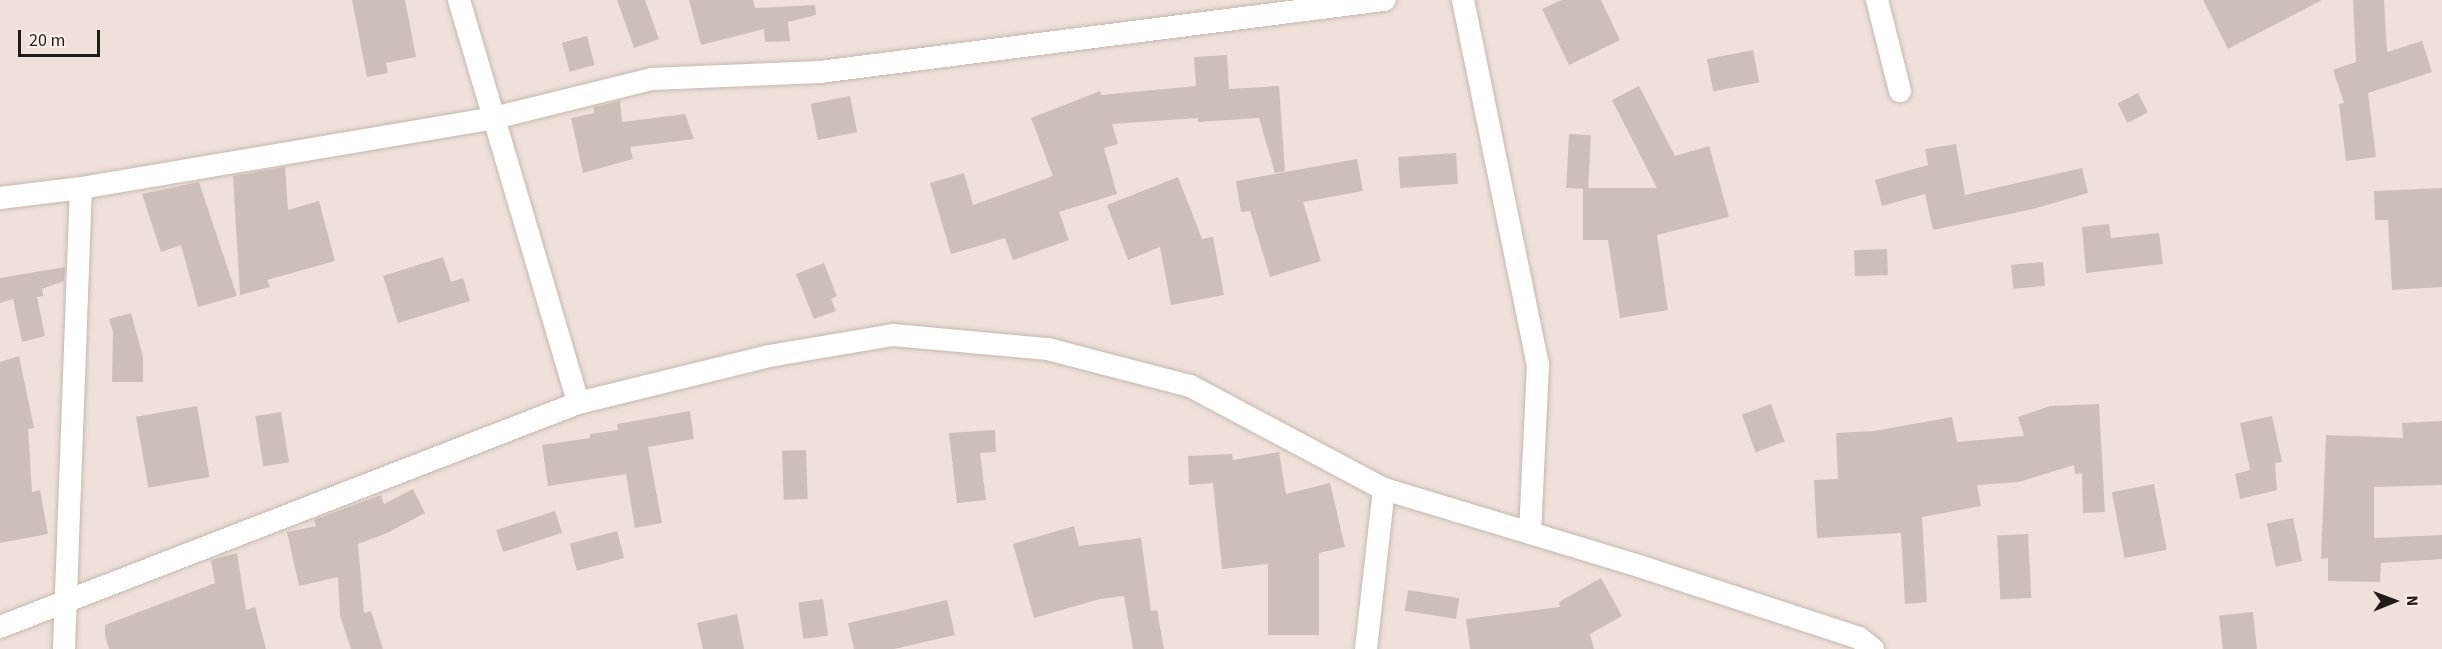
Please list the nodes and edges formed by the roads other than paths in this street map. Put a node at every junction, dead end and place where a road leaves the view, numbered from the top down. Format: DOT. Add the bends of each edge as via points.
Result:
graph roads {
  1 [pos="459,0"];
  2 [pos="1384,0"];
  3 [pos="1463,0"];
  4 [pos="1877,0"];
  5 [pos="1900,91"];
  6 [pos="494,118"];
  7 [pos="81,188"];
  8 [pos="0,198"];
  9 [pos="578,404"];
  10 [pos="1384,489"];
  11 [pos="1530,533"];
  12 [pos="66,602"];
  13 [pos="0,627"];
  14 [pos="64,649"];
  15 [pos="1366,649"];
  16 [pos="1873,649"];
  1 -- 6 [label="street"];
  2 -- 6 [label="street" via="819,72 652,79"];
  3 -- 11 [label="street" via="1538,364"];
  4 -- 5 [label="street"];
  6 -- 7 [label="street"];
  6 -- 9 [label="street"];
  7 -- 8 [label="street"];
  7 -- 12 [label="street"];
  9 -- 10 [label="street" via="769,356 893,335 1048,349 1190,386"];
  9 -- 12 [label="street"];
  10 -- 11 [label="street"];
  10 -- 15 [label="street"];
  11 -- 16 [label="street" via="1859,638"];
  12 -- 13 [label="street"];
  12 -- 14 [label="street"];
}
